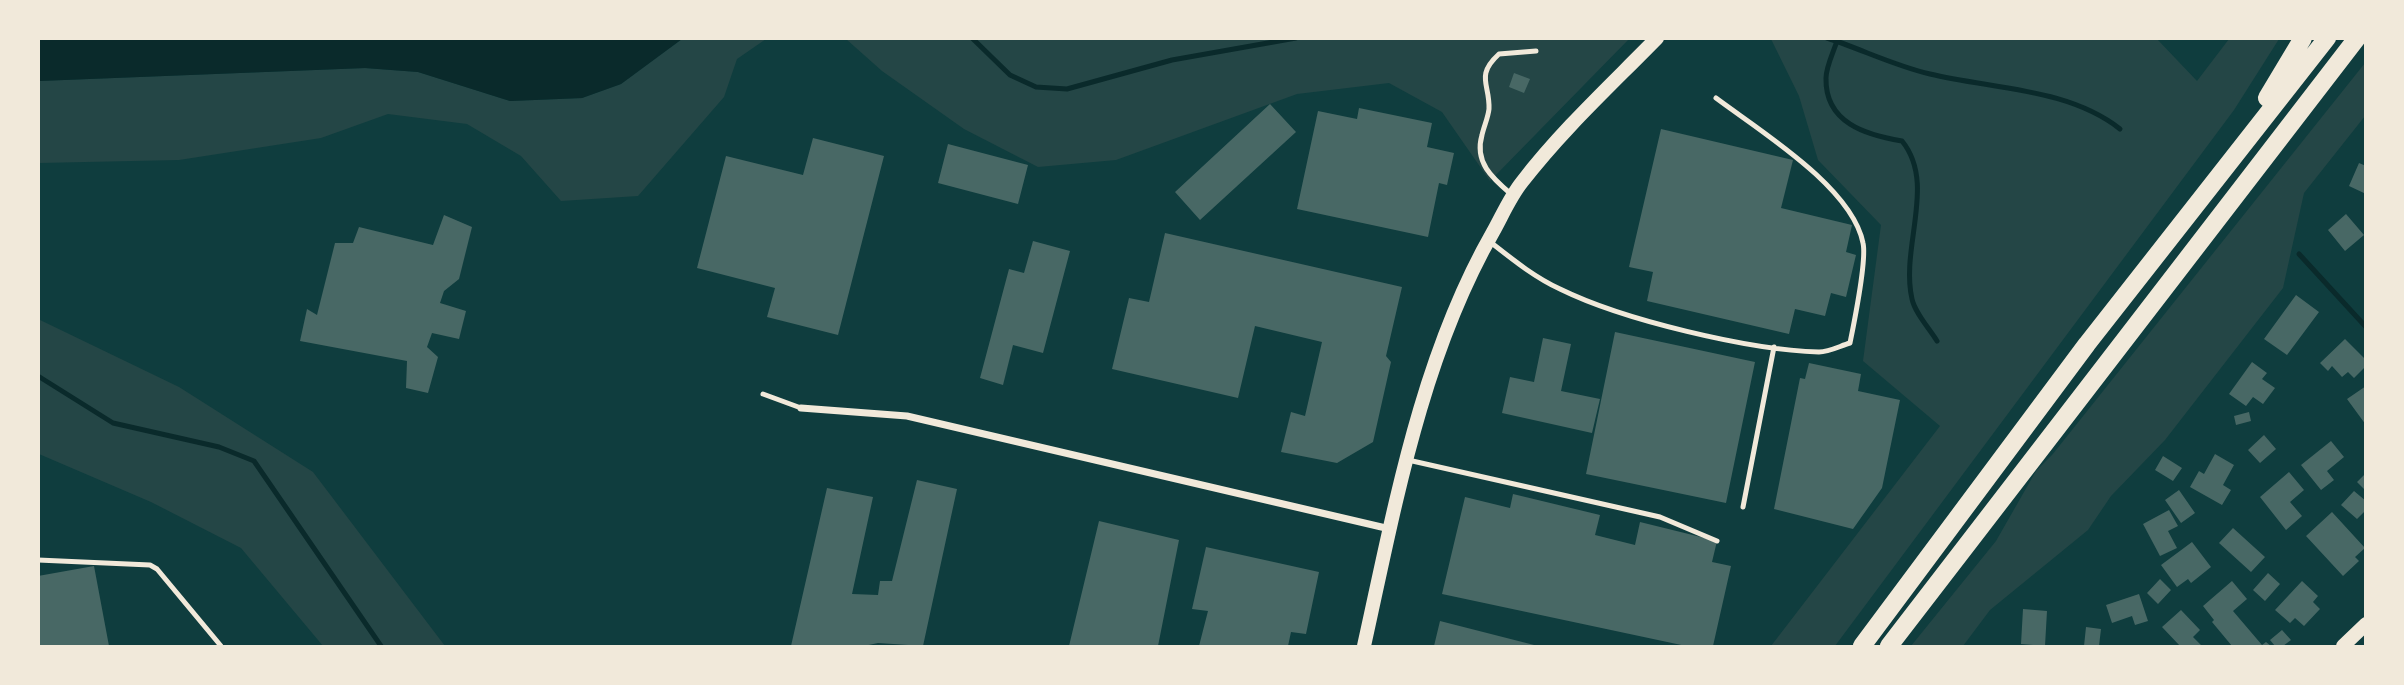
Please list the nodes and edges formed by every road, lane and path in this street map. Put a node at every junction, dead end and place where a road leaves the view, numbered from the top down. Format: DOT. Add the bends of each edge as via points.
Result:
graph roads {
  1 [pos="1657,38"];
  2 [pos="2303,38"];
  3 [pos="2327,38"];
  4 [pos="2357,38"];
  5 [pos="1536,51"];
  6 [pos="1716,98"];
  7 [pos="2228,161"];
  8 [pos="1513,196"];
  9 [pos="1488,240"];
  10 [pos="1774,347"];
  11 [pos="763,394"];
  12 [pos="801,408"];
  13 [pos="1408,460"];
  14 [pos="1743,507"];
  15 [pos="1390,529"];
  16 [pos="1717,541"];
  17 [pos="38,561"];
  18 [pos="2365,624"];
  19 [pos="221,646"];
  20 [pos="1364,646"];
  21 [pos="1862,646"];
  22 [pos="1889,646"];
  23 [pos="2343,646"];
  1 -- 8 [label="main road"];
  2 -- 7 [label="highway"];
  3 -- 7 [label="highway"];
  4 -- 22 [label="highway"];
  5 -- 8 [label="lane" via="1499,54 1483,80 1489,109 1479,149 1481,159 1490,175"];
  6 -- 10 [label="lane" via="1817,176 1847,208 1864,243 1850,344 1822,352"];
  7 -- 21 [label="highway"];
  8 -- 9 [label="main road"];
  9 -- 10 [label="lane" via="1559,289 1595,304 1721,338"];
  9 -- 13 [label="main road" via="1444,330"];
  10 -- 14 [label="lane"];
  11 -- 12 [label="lane"];
  12 -- 15 [label="street" via="907,416"];
  13 -- 15 [label="main road"];
  13 -- 16 [label="lane" via="1660,517"];
  15 -- 20 [label="main road"];
  17 -- 19 [label="lane" via="149,565"];
  18 -- 23 [label="main road"];
}
